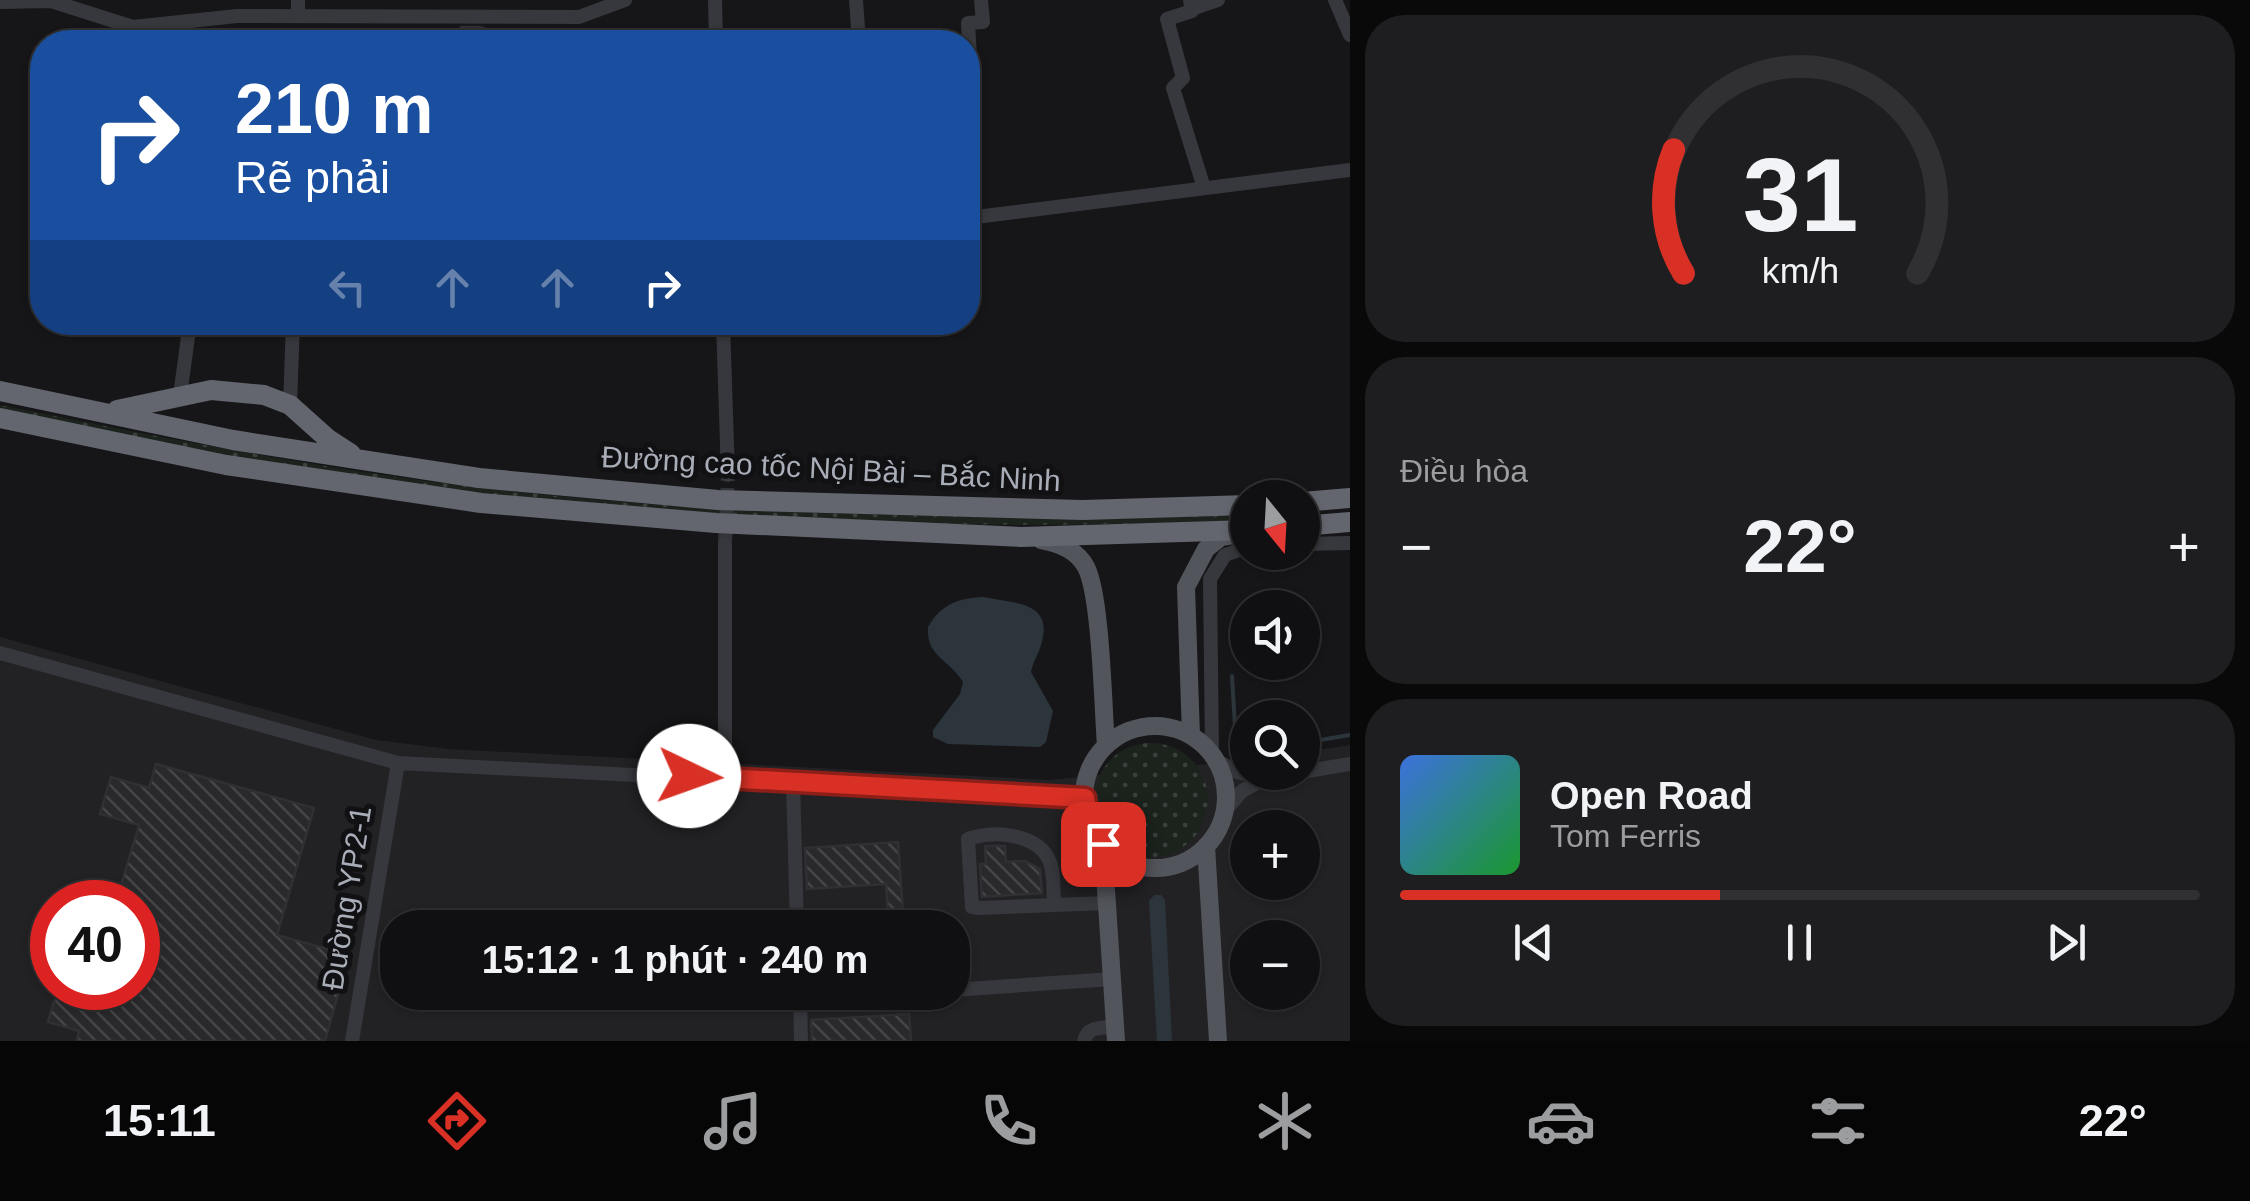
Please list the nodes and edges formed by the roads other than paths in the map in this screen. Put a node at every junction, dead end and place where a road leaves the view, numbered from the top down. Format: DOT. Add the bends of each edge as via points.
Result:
graph roads {
  1 [pos="52,0"];
  2 [pos="298,0"];
  3 [pos="625,0"];
  4 [pos="715,0"];
  5 [pos="856,0"];
  6 [pos="981,0"];
  7 [pos="1218,0"];
  8 [pos="1334,0"];
  9 [pos="0,2"];
  10 [pos="1191,4"];
  11 [pos="298,16"];
  12 [pos="124,30"];
  13 [pos="157,30"];
  14 [pos="716,30"];
  15 [pos="859,30"];
  16 [pos="968,30"];
  17 [pos="1350,35"];
  18 [pos="1350,170"];
  19 [pos="1204,188"];
  20 [pos="980,216"];
  21 [pos="188,335"];
  22 [pos="293,335"];
  23 [pos="723,335"];
  24 [pos="0,391"];
  25 [pos="180,396"];
  26 [pos="290,405"];
  27 [pos="100,412"];
  28 [pos="0,418"];
  29 [pos="362,460"];
  30 [pos="728,475"];
  31 [pos="1350,498"];
  32 [pos="1320,500"];
  33 [pos="1230,505"];
  34 [pos="1350,522"];
  35 [pos="1320,524"];
  36 [pos="1230,531"];
  37 [pos="1230,535"];
  38 [pos="1021,536"];
  39 [pos="1350,543"];
  40 [pos="725,544"];
  41 [pos="1320,544"];
  42 [pos="1230,553"];
  43 [pos="0,653"];
  44 [pos="1191,736"];
  45 [pos="1106,746"];
  46 [pos="1214,757"];
  47 [pos="398,763"];
  48 [pos="1350,764"];
  49 [pos="1230,767"];
  50 [pos="1320,769"];
  51 [pos="725,778"];
  52 [pos="792,781"];
  53 [pos="1242,790"];
  54 [pos="1085,798"];
  55 [pos="1225,811"];
  56 [pos="1103,844"];
  57 [pos="1206,846"];
  58 [pos="1106,904"];
  59 [pos="1054,905"];
  60 [pos="797,910"];
  61 [pos="1112,979"];
  62 [pos="970,989"];
  63 [pos="800,1010"];
  64 [pos="1116,1034"];
  65 [pos="352,1041"];
  66 [pos="801,1041"];
  67 [pos="1084,1041"];
  68 [pos="1218,1041"];
  1 -- 9 [label="street"];
  1 -- 12 [label="street"];
  2 -- 11 [label="street"];
  3 -- 11 [label="street" via="579,18"];
  4 -- 14 [label="street"];
  5 -- 15 [label="street"];
  6 -- 16 [label="street" via="983,22 968,24"];
  7 -- 10 [label="street"];
  8 -- 17 [label="street"];
  10 -- 19 [label="street" via="1167,19 1183,80 1173,88"];
  11 -- 13 [label="street" via="238,16"];
  18 -- 19 [label="street"];
  19 -- 20 [label="street"];
  21 -- 25 [label="street"];
  22 -- 26 [label="street"];
  23 -- 30 [label="street"];
  24 -- 27 [label="highway, Đường cao tốc Nội Bài – Bắc Ninh"];
  25 -- 26 [label="highway" via="245,392"];
  25 -- 27 [label="highway"];
  26 -- 29 [label="highway"];
  27 -- 29 [label="highway, Đường cao tốc Nội Bài – Bắc Ninh"];
  28 -- 38 [label="highway, Đường cao tốc Nội Bài – Bắc Ninh" via="226,466 481,503 716,523"];
  29 -- 33 [label="highway, Đường cao tốc Nội Bài – Bắc Ninh" via="718,500 1082,510"];
  31 -- 32 [label="highway"];
  34 -- 35 [label="highway"];
  36 -- 38 [label="highway, Đường cao tốc Nội Bài – Bắc Ninh"];
  37 -- 44 [label="main road" via="1206,548 1186,586"];
  38 -- 45 [label="main road" via="1060,543 1086,568 1094,594"];
  39 -- 41 [label="street"];
  40 -- 51 [label="street"];
  42 -- 46 [label="street" via="1210,579"];
  43 -- 47 [label="street"];
  44 -- 45 [label="main road" via="1148,727"];
  44 -- 46 [label="main road"];
  45 -- 54 [label="main road" via="1092,765"];
  46 -- 49 [label="street"];
  46 -- 55 [label="main road" via="1225,784"];
  47 -- 51 [label="street"];
  47 -- 65 [label="street, Đường YP2-1"];
  48 -- 50 [label="street"];
  51 -- 52 [label="street"];
  52 -- 54 [label="street"];
  52 -- 60 [label="street"];
  53 -- 55 [label="street"];
  54 -- 56 [label="main road" via="1090,825"];
  55 -- 57 [label="main road"];
  56 -- 57 [label="main road" via="1124,860 1154,868 1184,862"];
  56 -- 58 [label="main road"];
  57 -- 68 [label="main road"];
  58 -- 59 [label="street"];
  58 -- 61 [label="main road"];
  59 -- 59 [label="street" via="972,907 968,839 1016,836 1042,852 1050,862"];
  61 -- 62 [label="street"];
  61 -- 64 [label="main road"];
  63 -- 66 [label="street"];
  64 -- 67 [label="street" via="1094,1028"];
}
